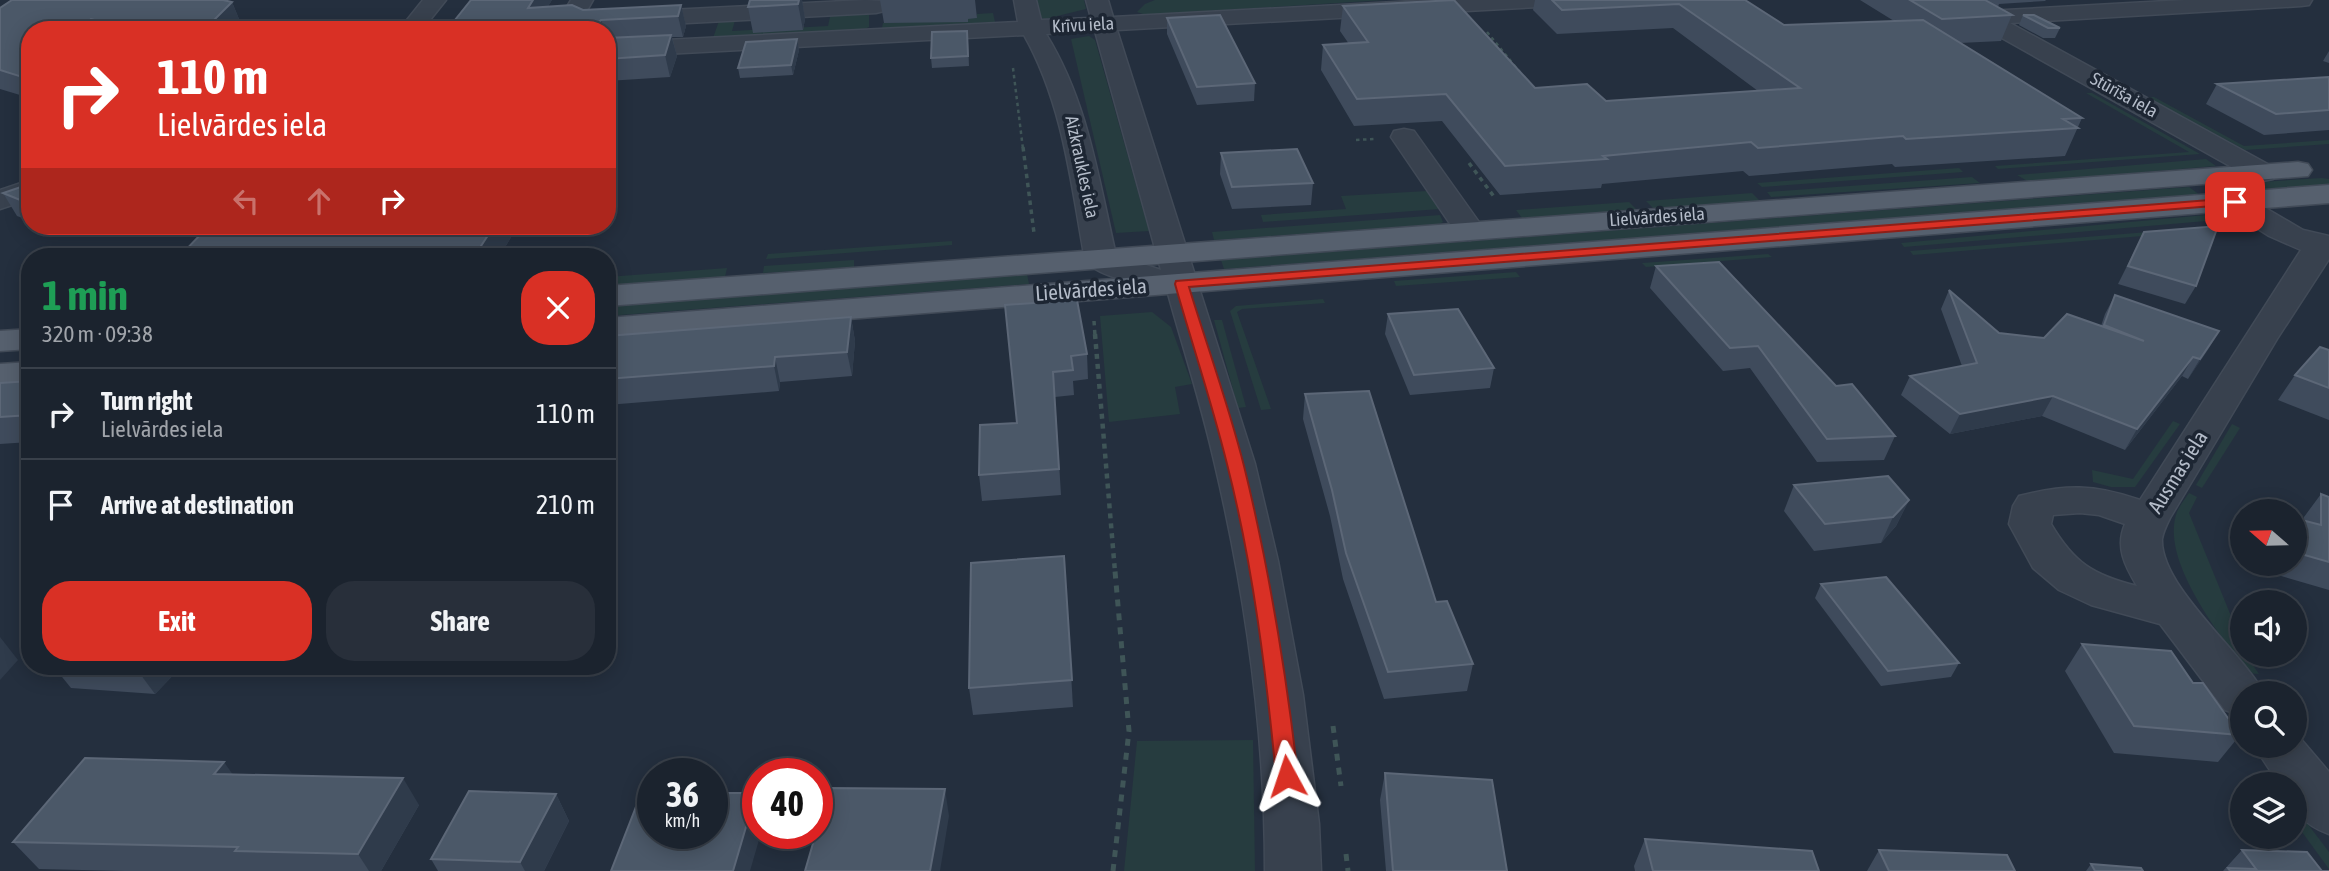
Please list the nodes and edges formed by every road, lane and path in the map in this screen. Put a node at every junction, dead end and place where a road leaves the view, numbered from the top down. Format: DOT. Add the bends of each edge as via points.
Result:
graph roads {
  1 [pos="435,0"];
  2 [pos="1025,0"];
  3 [pos="1558,0"];
  4 [pos="1951,0"];
  5 [pos="2301,0"];
  6 [pos="876,3"];
  7 [pos="1416,4"];
  8 [pos="1463,5"];
  9 [pos="1100,12"];
  10 [pos="596,15"];
  11 [pos="711,15"];
  12 [pos="1984,18"];
  13 [pos="418,21"];
  14 [pos="1031,28"];
  15 [pos="874,36"];
  16 [pos="700,45"];
  17 [pos="616,50"];
  18 [pos="1013,65"];
  19 [pos="1534,96"];
  20 [pos="1404,137"];
  21 [pos="1356,141"];
  22 [pos="1463,155"];
  23 [pos="2329,168"];
  24 [pos="2263,173"];
  25 [pos="2194,177"];
  26 [pos="21,192"];
  27 [pos="2329,194"];
  28 [pos="0,200"];
  29 [pos="2235,202"];
  30 [pos="1521,227"];
  31 [pos="1471,231"];
  32 [pos="1033,243"];
  33 [pos="2323,246"];
  34 [pos="1101,260"];
  35 [pos="1177,269"];
  36 [pos="616,295"];
  37 [pos="1093,313"];
  38 [pos="616,327"];
  39 [pos="21,340"];
  40 [pos="0,341"];
  41 [pos="21,374"];
  42 [pos="0,375"];
  43 [pos="2149,518"];
  44 [pos="2175,611"];
  45 [pos="2230,682"];
  46 [pos="2288,758"];
  47 [pos="2329,811"];
  48 [pos="1113,871"];
  49 [pos="1293,871"];
  1 -- 13 [label="street"];
  2 -- 14 [label="street, Aizkraukles iela"];
  3 -- 8 [label="street"];
  4 -- 12 [label="street, Stūrīša iela"];
  5 -- 12 [label="street"];
  6 -- 11 [label="street"];
  6 -- 15 [label="street"];
  7 -- 8 [label="street"];
  7 -- 9 [label="street, Krīvu iela" via="1428,19 1331,24 1325,12"];
  8 -- 19 [label="path" via="1531,83"];
  9 -- 14 [label="street, Krīvu iela"];
  9 -- 35 [label="street"];
  10 -- 11 [label="street"];
  11 -- 16 [label="street"];
  12 -- 24 [label="street, Stūrīša iela"];
  14 -- 15 [label="street, Krīvu iela"];
  14 -- 34 [label="street, Aizkraukles iela" via="1053,65 1069,107"];
  15 -- 16 [label="street, Krīvu iela"];
  16 -- 17 [label="street, Krīvu iela"];
  18 -- 32 [label="path"];
  20 -- 21 [label="path"];
  20 -- 31 [label="street"];
  22 -- 30 [label="path"];
  23 -- 24 [label="main road, Lielvārdes iela"];
  24 -- 25 [label="main road, Lielvārdes iela"];
  25 -- 29 [label="main road"];
  25 -- 30 [label="main road, Lielvārdes iela"];
  26 -- 28 [label="street"];
  27 -- 29 [label="main road, Lielvārdes iela"];
  29 -- 33 [label="street" via="2294,236"];
  29 -- 35 [label="main road, Lielvārdes iela"];
  30 -- 31 [label="main road, Lielvārdes iela"];
  31 -- 35 [label="main road, Lielvārdes iela"];
  33 -- 43 [label="street, Ausmas iela"];
  34 -- 35 [label="street" via="1138,274"];
  34 -- 36 [label="main road, Lielvārdes iela"];
  35 -- 38 [label="main road, Lielvārdes iela"];
  35 -- 49 [label="street" via="1236,464 1256,561 1279,695"];
  37 -- 48 [label="path" via="1129,731"];
  39 -- 40 [label="main road"];
  41 -- 42 [label="main road"];
  43 -- 44 [label="street, Ausmas iela" via="2140,540 2150,571"];
  43 -- 44 [label="street" via="2101,501 2065,497 2034,506 2030,524 2048,557 2068,577 2104,593"];
  44 -- 45 [label="street, Ausmas iela"];
  46 -- 47 [label="street"];
}
